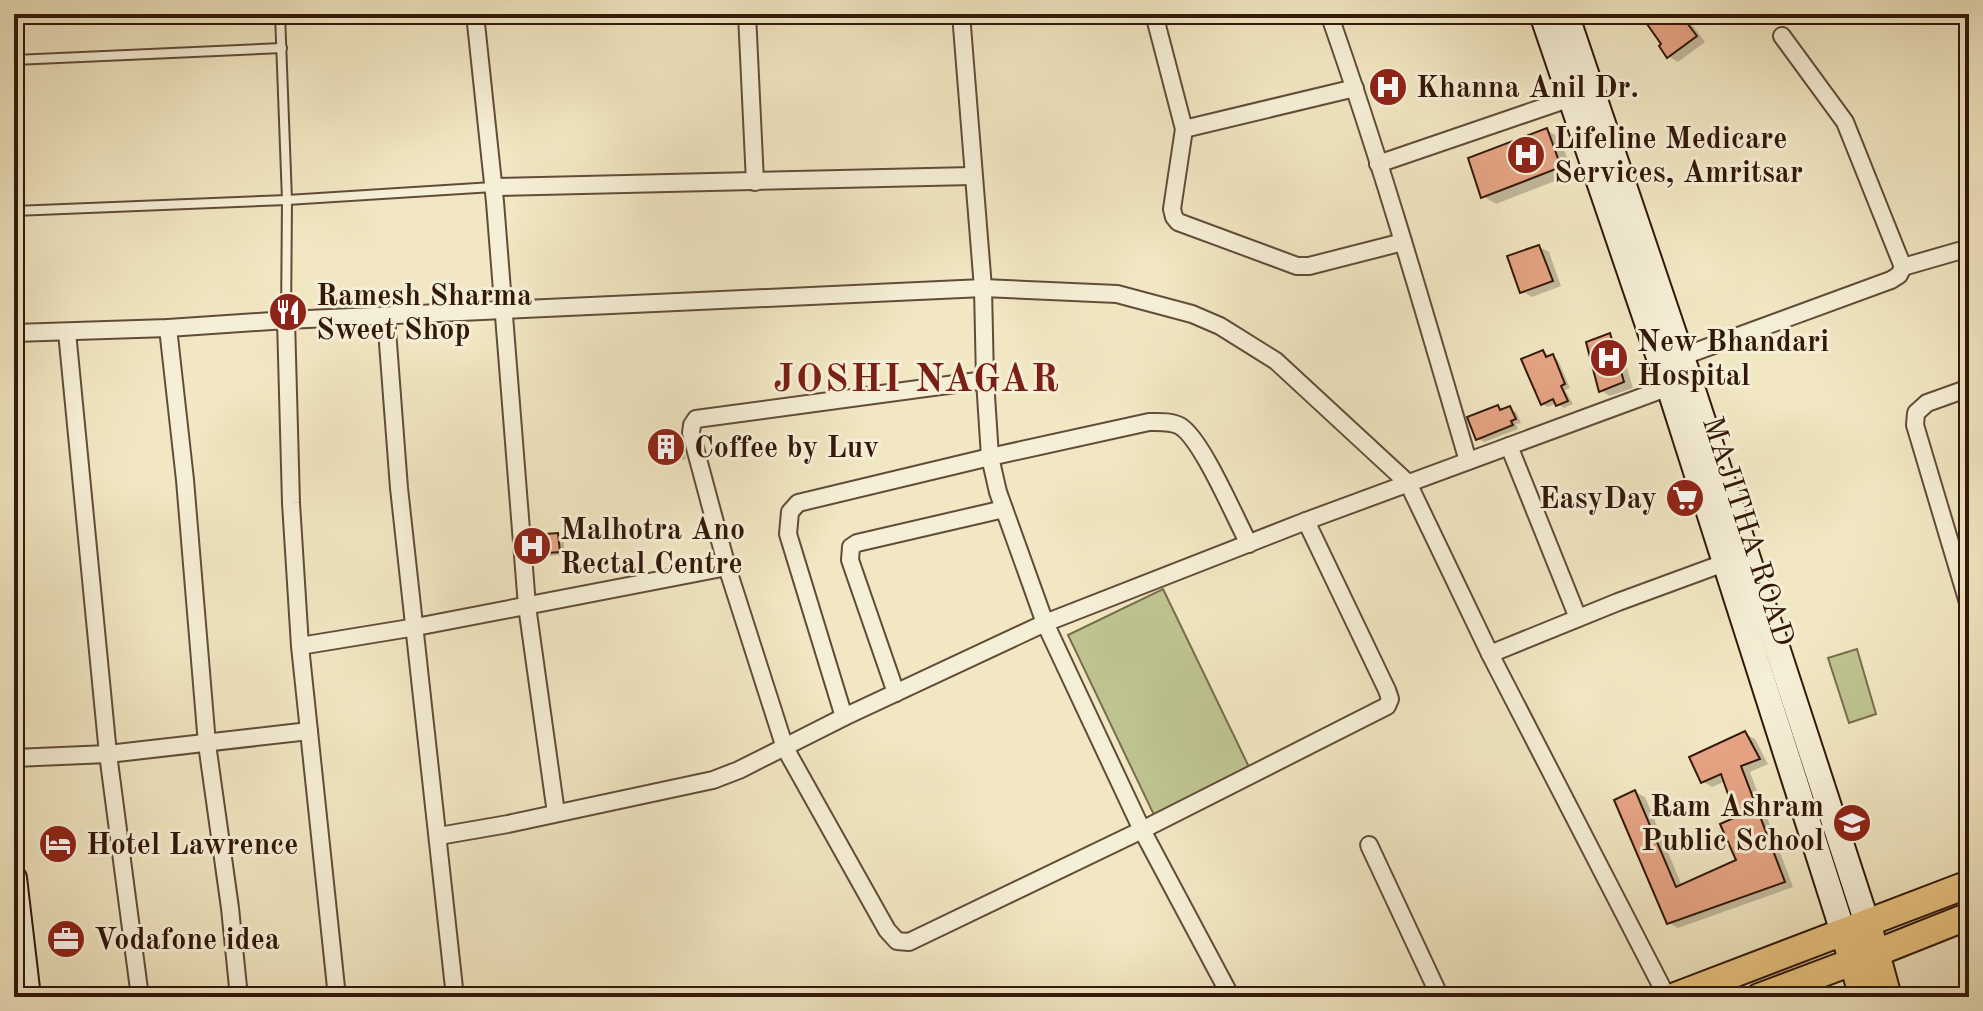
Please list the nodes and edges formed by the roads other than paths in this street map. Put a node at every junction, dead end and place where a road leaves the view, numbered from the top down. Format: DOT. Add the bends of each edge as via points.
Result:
graph roads {
  1 [pos="280,14"];
  2 [pos="475,14"];
  3 [pos="747,14"];
  4 [pos="961,14"];
  5 [pos="1154,14"];
  6 [pos="1329,14"];
  7 [pos="1542,14"];
  8 [pos="1566,14"];
  9 [pos="1782,36"];
  10 [pos="282,48"];
  11 [pos="14,60"];
  12 [pos="1355,88"];
  13 [pos="1571,98"];
  14 [pos="1184,129"];
  15 [pos="1378,164"];
  16 [pos="972,176"];
  17 [pos="755,182"];
  18 [pos="494,187"];
  19 [pos="287,200"];
  20 [pos="14,211"];
  21 [pos="1403,242"];
  22 [pos="1969,248"];
  23 [pos="1903,267"];
  24 [pos="983,288"];
  25 [pos="503,311"];
  26 [pos="386,317"];
  27 [pos="286,320"];
  28 [pos="168,328"];
  29 [pos="67,332"];
  30 [pos="14,333"];
  31 [pos="1681,357"];
  32 [pos="985,380"];
  33 [pos="1669,387"];
  34 [pos="1969,388"];
  35 [pos="1509,446"];
  36 [pos="990,457"];
  37 [pos="1468,461"];
  38 [pos="1408,483"];
  39 [pos="1004,509"];
  40 [pos="1306,521"];
  41 [pos="1249,544"];
  42 [pos="1737,558"];
  43 [pos="727,567"];
  44 [pos="527,606"];
  45 [pos="1969,606"];
  46 [pos="1578,618"];
  47 [pos="1045,623"];
  48 [pos="416,627"];
  49 [pos="300,646"];
  50 [pos="1490,654"];
  51 [pos="896,693"];
  52 [pos="844,717"];
  53 [pos="309,731"];
  54 [pos="207,744"];
  55 [pos="785,748"];
  56 [pos="108,754"];
  57 [pos="14,758"];
  58 [pos="556,813"];
  59 [pos="1142,830"];
  60 [pos="439,836"];
  61 [pos="1369,845"];
  62 [pos="14,878"];
  63 [pos="1969,884"];
  64 [pos="1969,916"];
  65 [pos="1855,928"];
  66 [pos="1864,956"];
  67 [pos="28,997"];
  68 [pos="140,997"];
  69 [pos="239,997"];
  70 [pos="337,997"];
  71 [pos="455,997"];
  72 [pos="1231,997"];
  73 [pos="1440,997"];
  74 [pos="1670,997"];
  75 [pos="1759,997"];
  76 [pos="1863,997"];
  77 [pos="1888,997"];
  1 -- 10 [label="lane"];
  2 -- 18 [label="street"];
  3 -- 17 [label="street"];
  4 -- 16 [label="street"];
  5 -- 14 [label="street"];
  6 -- 12 [label="street"];
  7 -- 13 [label="main road, MAJITHA ROAD"];
  8 -- 31 [label="main road, MAJITHA ROAD"];
  9 -- 23 [label="street" via="1845,122"];
  10 -- 11 [label="lane"];
  10 -- 19 [label="lane"];
  12 -- 14 [label="street"];
  12 -- 15 [label="street"];
  13 -- 15 [label="street"];
  13 -- 33 [label="main road, MAJITHA ROAD"];
  14 -- 21 [label="street" via="1172,209 1186,227 1297,266"];
  15 -- 21 [label="street"];
  16 -- 17 [label="street"];
  16 -- 24 [label="street"];
  17 -- 18 [label="street"];
  18 -- 19 [label="lane"];
  18 -- 25 [label="street"];
  19 -- 20 [label="lane"];
  19 -- 27 [label="lane"];
  21 -- 37 [label="street"];
  22 -- 23 [label="street"];
  23 -- 31 [label="street" via="1891,280"];
  24 -- 25 [label="street"];
  24 -- 32 [label="street"];
  24 -- 38 [label="street" via="1117,294 1220,326 1276,361"];
  25 -- 26 [label="street"];
  25 -- 44 [label="street"];
  26 -- 27 [label="street"];
  26 -- 48 [label="street"];
  27 -- 28 [label="street"];
  27 -- 49 [label="street"];
  28 -- 29 [label="street"];
  28 -- 54 [label="street"];
  29 -- 30 [label="street"];
  29 -- 56 [label="street"];
  31 -- 42 [label="main road, MAJITHA ROAD"];
  32 -- 36 [label="street"];
  32 -- 43 [label="street" via="696,419 691,433"];
  33 -- 35 [label="street"];
  33 -- 42 [label="main road, MAJITHA ROAD"];
  34 -- 45 [label="street" via="1927,403 1916,413 1915,425"];
  35 -- 37 [label="street"];
  35 -- 46 [label="street"];
  36 -- 39 [label="street"];
  36 -- 41 [label="street" via="1149,422 1178,425 1196,441"];
  36 -- 52 [label="street" via="798,503 790,512 788,534"];
  37 -- 38 [label="street"];
  38 -- 40 [label="street"];
  38 -- 50 [label="street"];
  39 -- 47 [label="street"];
  39 -- 51 [label="street" via="851,547 850,560"];
  40 -- 41 [label="street"];
  40 -- 59 [label="street" via="1389,703"];
  41 -- 47 [label="street"];
  42 -- 46 [label="street"];
  42 -- 65 [label="main road, MAJITHA ROAD"];
  43 -- 44 [label="street"];
  43 -- 55 [label="street"];
  44 -- 48 [label="street"];
  44 -- 58 [label="street"];
  46 -- 50 [label="street"];
  47 -- 51 [label="street"];
  47 -- 59 [label="street"];
  48 -- 49 [label="street"];
  48 -- 60 [label="street"];
  49 -- 53 [label="street"];
  50 -- 74 [label="street"];
  51 -- 52 [label="street"];
  52 -- 55 [label="street"];
  53 -- 54 [label="street"];
  53 -- 70 [label="street"];
  54 -- 56 [label="street"];
  54 -- 69 [label="street"];
  55 -- 58 [label="street" via="713,780"];
  55 -- 59 [label="street" via="887,930 902,943"];
  56 -- 57 [label="street"];
  56 -- 68 [label="street"];
  58 -- 60 [label="street"];
  59 -- 72 [label="street"];
  60 -- 71 [label="street"];
  61 -- 73 [label="street"];
  62 -- 67 [label="main road"];
  63 -- 65 [label="main road"];
  64 -- 66 [label="main road"];
  65 -- 66 [label="main road"];
  65 -- 74 [label="main road"];
  66 -- 75 [label="main road"];
  66 -- 76 [label="main road"];
  66 -- 77 [label="main road"];
}
